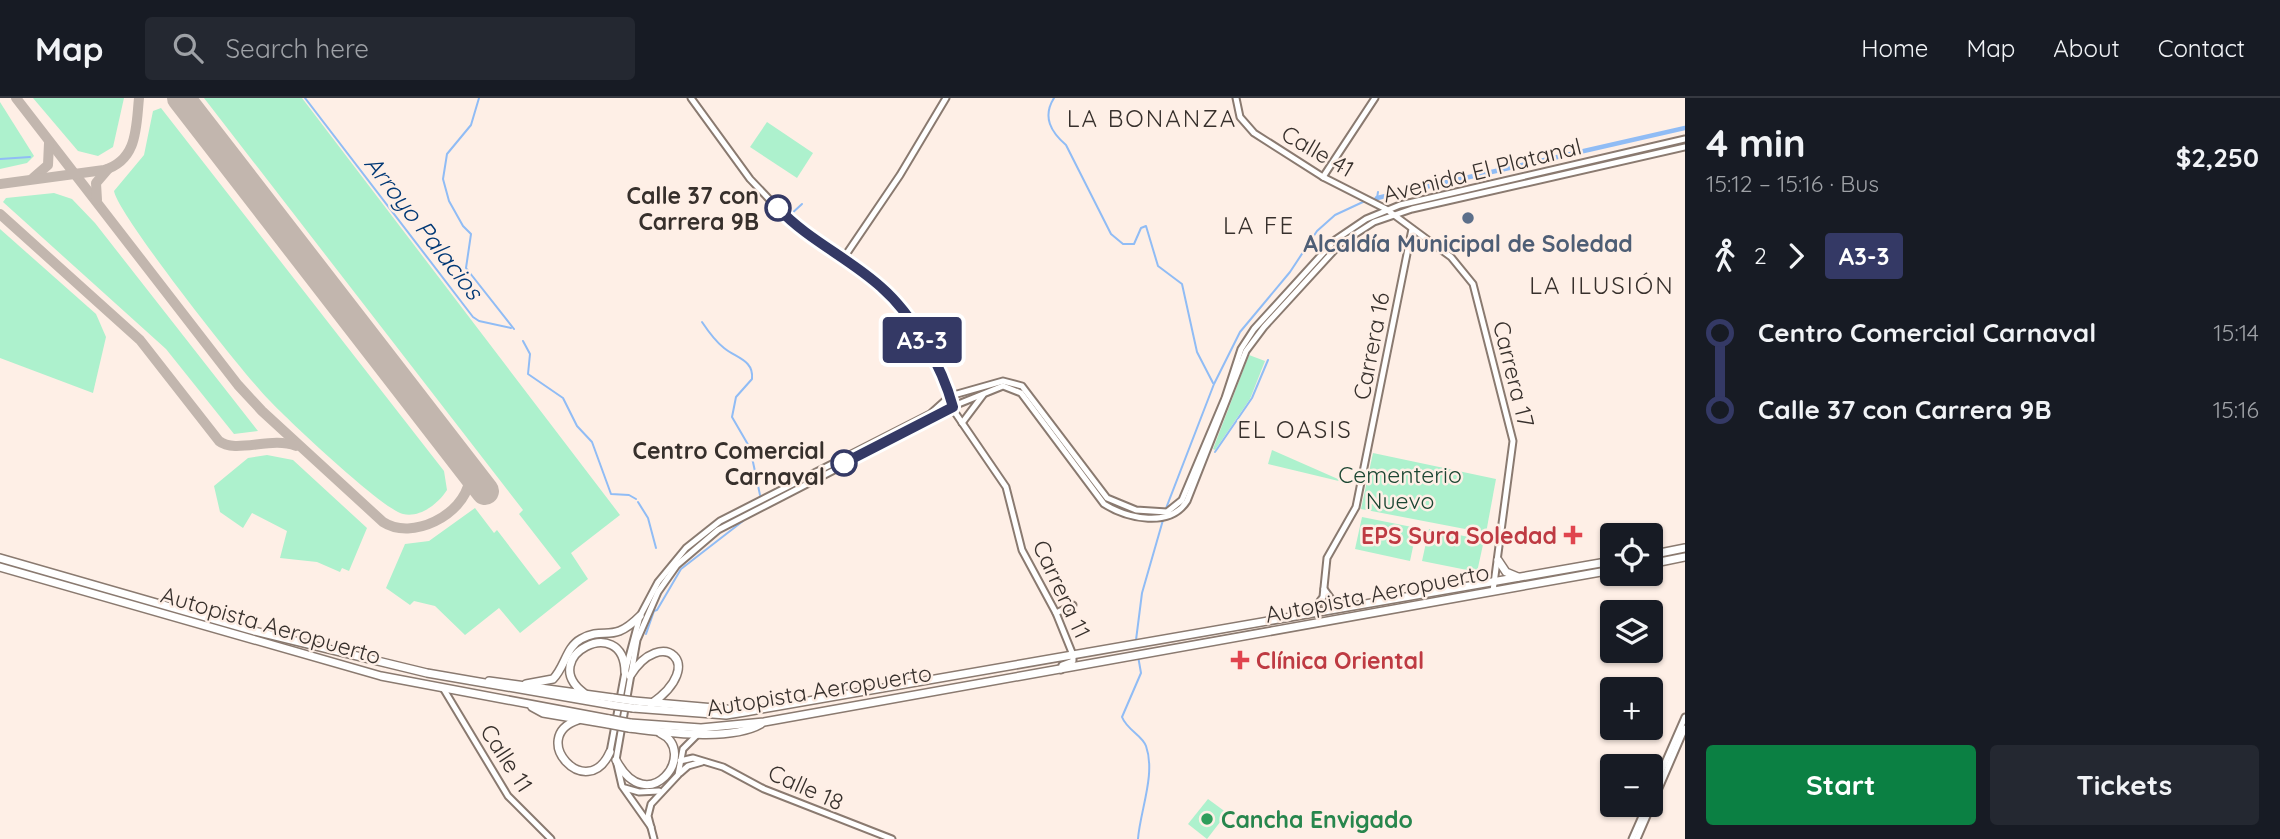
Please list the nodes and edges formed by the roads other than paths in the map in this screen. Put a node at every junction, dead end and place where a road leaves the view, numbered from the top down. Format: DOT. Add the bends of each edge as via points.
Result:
graph roads {
  1 [pos="691,98"];
  2 [pos="946,98"];
  3 [pos="1237,98"];
  4 [pos="1375,98"];
  5 [pos="1685,139"];
  6 [pos="1685,147"];
  7 [pos="1323,177"];
  8 [pos="1386,209"];
  9 [pos="1412,209"];
  10 [pos="1393,214"];
  11 [pos="1405,224"];
  12 [pos="1412,229"];
  13 [pos="1451,257"];
  14 [pos="843,259"];
  15 [pos="946,384"];
  16 [pos="985,393"];
  17 [pos="950,396"];
  18 [pos="953,407"];
  19 [pos="936,410"];
  20 [pos="962,423"];
  21 [pos="794,487"];
  22 [pos="1174,512"];
  23 [pos="1156,516"];
  24 [pos="1685,548"];
  25 [pos="1663,552"];
  26 [pos="1685,557"];
  27 [pos="0,558"];
  28 [pos="1497,560"];
  29 [pos="1663,561"];
  30 [pos="1600,563"];
  31 [pos="0,567"];
  32 [pos="1600,572"];
  33 [pos="1519,577"];
  34 [pos="1494,582"];
  35 [pos="1324,586"];
  36 [pos="1493,591"];
  37 [pos="1073,605"];
  38 [pos="1349,606"];
  39 [pos="1312,612"];
  40 [pos="1056,613"];
  41 [pos="640,616"];
  42 [pos="1073,655"];
  43 [pos="1060,670"];
  44 [pos="627,674"];
  45 [pos="474,682"];
  46 [pos="526,684"];
  47 [pos="443,688"];
  48 [pos="588,694"];
  49 [pos="612,701"];
  50 [pos="651,704"];
  51 [pos="529,705"];
  52 [pos="634,705"];
  53 [pos="745,712"];
  54 [pos="1685,718"];
  55 [pos="578,720"];
  56 [pos="609,722"];
  57 [pos="765,722"];
  58 [pos="630,725"];
  59 [pos="1685,728"];
  60 [pos="656,731"];
  61 [pos="701,733"];
  62 [pos="690,740"];
  63 [pos="610,752"];
  64 [pos="697,759"];
  65 [pos="616,760"];
  66 [pos="680,761"];
  67 [pos="709,762"];
  68 [pos="1663,768"];
  69 [pos="678,775"];
  70 [pos="622,786"];
  71 [pos="665,788"];
  72 [pos="1643,817"];
  73 [pos="651,827"];
  74 [pos="551,839"];
  75 [pos="654,839"];
  76 [pos="892,839"];
  77 [pos="1635,839"];
  1 -- 14 [label="main road, Carrera 11" via="750,179 796,226"];
  2 -- 14 [label="main road"];
  3 -- 7 [label="main road, Calle 41" via="1241,117 1265,141"];
  4 -- 7 [label="main road"];
  5 -- 8 [label="main road, Avenida El Platanal"];
  6 -- 9 [label="main road, Avenida El Platanal"];
  7 -- 8 [label="main road, Calle 41"];
  8 -- 10 [label="main road, Calle 41"];
  8 -- 22 [label="main road, Avenida El Platanal" via="1335,240 1254,329 1241,349 1220,411"];
  9 -- 10 [label="main road, Avenida El Platanal"];
  9 -- 11 [label="main road"];
  10 -- 11 [label="main road, Calle 41"];
  10 -- 22 [label="main road, Avenida El Platanal" via="1340,244 1246,351 1187,501"];
  11 -- 12 [label="main road, Calle 41"];
  12 -- 13 [label="main road, Calle 41"];
  12 -- 35 [label="main road, Carrera 16" via="1356,507 1327,558"];
  13 -- 28 [label="main road, Carrera 17" via="1473,284 1513,441"];
  14 -- 15 [label="main road, Carrera 11" via="883,288 933,355"];
  15 -- 17 [label="main road, Carrera 11"];
  15 -- 19 [label="main road"];
  16 -- 18 [label="main road"];
  16 -- 20 [label="main road"];
  16 -- 23 [label="main road" via="1003,386 1018,389 1104,504 1118,511"];
  17 -- 18 [label="main road, Carrera 11"];
  17 -- 19 [label="main road"];
  17 -- 23 [label="main road" via="1003,381 1018,383 1107,498"];
  18 -- 20 [label="main road, Carrera 11"];
  18 -- 21 [label="main road"];
  19 -- 21 [label="main road"];
  20 -- 40 [label="main road, Carrera 11" via="1006,487 1022,550"];
  21 -- 41 [label="main road" via="713,526 693,542 657,582"];
  21 -- 44 [label="main road" via="712,533 677,565 645,618"];
  22 -- 23 [label="main road"];
  24 -- 25 [label="highway"];
  26 -- 29 [label="highway"];
  27 -- 45 [label="highway, Autopista Aeropuerto" via="254,631"];
  28 -- 33 [label="highway" via="1506,572"];
  28 -- 34 [label="main road, Carrera 17"];
  30 -- 33 [label="highway, Autopista Aeropuerto"];
  31 -- 47 [label="highway, Autopista Aeropuerto" via="377,675"];
  32 -- 36 [label="highway, Autopista Aeropuerto"];
  33 -- 34 [label="highway, Autopista Aeropuerto"];
  34 -- 36 [label="main road, Carrera 17"];
  34 -- 38 [label="highway, Autopista Aeropuerto"];
  35 -- 38 [label="main road" via="1332,600"];
  35 -- 39 [label="main road, Carrera 16" via="1321,601"];
  36 -- 43 [label="highway, Autopista Aeropuerto"];
  37 -- 40 [label="main road"];
  38 -- 39 [label="highway, Autopista Aeropuerto"];
  39 -- 42 [label="highway, Autopista Aeropuerto"];
  40 -- 42 [label="main road, Carrera 11"];
  41 -- 44 [label="main road"];
  41 -- 46 [label="highway" via="622,633 583,637 553,679"];
  42 -- 43 [label="main road, Carrera 11" via="1073,661"];
  42 -- 53 [label="highway, Autopista Aeropuerto"];
  43 -- 57 [label="highway, Autopista Aeropuerto"];
  44 -- 48 [label="highway" via="622,656 613,647 602,642 586,645 574,657 571,673 578,688"];
  44 -- 50 [label="highway" via="651,653 669,653 677,659 677,679"];
  44 -- 63 [label="main road"];
  44 -- 65 [label="main road"];
  45 -- 46 [label="highway"];
  45 -- 49 [label="highway, Autopista Aeropuerto"];
  46 -- 48 [label="highway"];
  47 -- 51 [label="highway, Autopista Aeropuerto"];
  47 -- 74 [label="main road, Calle 11" via="508,796"];
  48 -- 49 [label="highway"];
  49 -- 52 [label="highway, Autopista Aeropuerto, bridge"];
  50 -- 52 [label="highway"];
  50 -- 53 [label="highway"];
  51 -- 55 [label="highway" via="543,713"];
  51 -- 56 [label="highway, Autopista Aeropuerto"];
  52 -- 53 [label="highway, Autopista Aeropuerto" via="726,715"];
  54 -- 68 [label="main road"];
  55 -- 56 [label="highway"];
  55 -- 63 [label="highway" via="565,727 559,741 567,765 592,770"];
  56 -- 58 [label="highway, Autopista Aeropuerto, bridge"];
  57 -- 58 [label="highway, Autopista Aeropuerto" via="701,728"];
  57 -- 61 [label="highway" via="752,730"];
  58 -- 60 [label="highway"];
  59 -- 77 [label="main road"];
  60 -- 61 [label="highway"];
  60 -- 65 [label="highway" via="669,740 674,756 670,772 661,780 649,785 633,782"];
  61 -- 62 [label="main road"];
  62 -- 64 [label="main road" via="689,751"];
  62 -- 66 [label="main road"];
  64 -- 66 [label="main road, Calle 18"];
  64 -- 67 [label="main road, Calle 18"];
  65 -- 70 [label="main road"];
  66 -- 69 [label="main road"];
  67 -- 69 [label="main road" via="688,766"];
  67 -- 76 [label="main road, Calle 18"];
  69 -- 71 [label="main road"];
  70 -- 71 [label="main road" via="639,792"];
  70 -- 73 [label="main road"];
  71 -- 73 [label="main road" via="649,810"];
  72 -- 77 [label="main road"];
  73 -- 75 [label="main road"];
}
